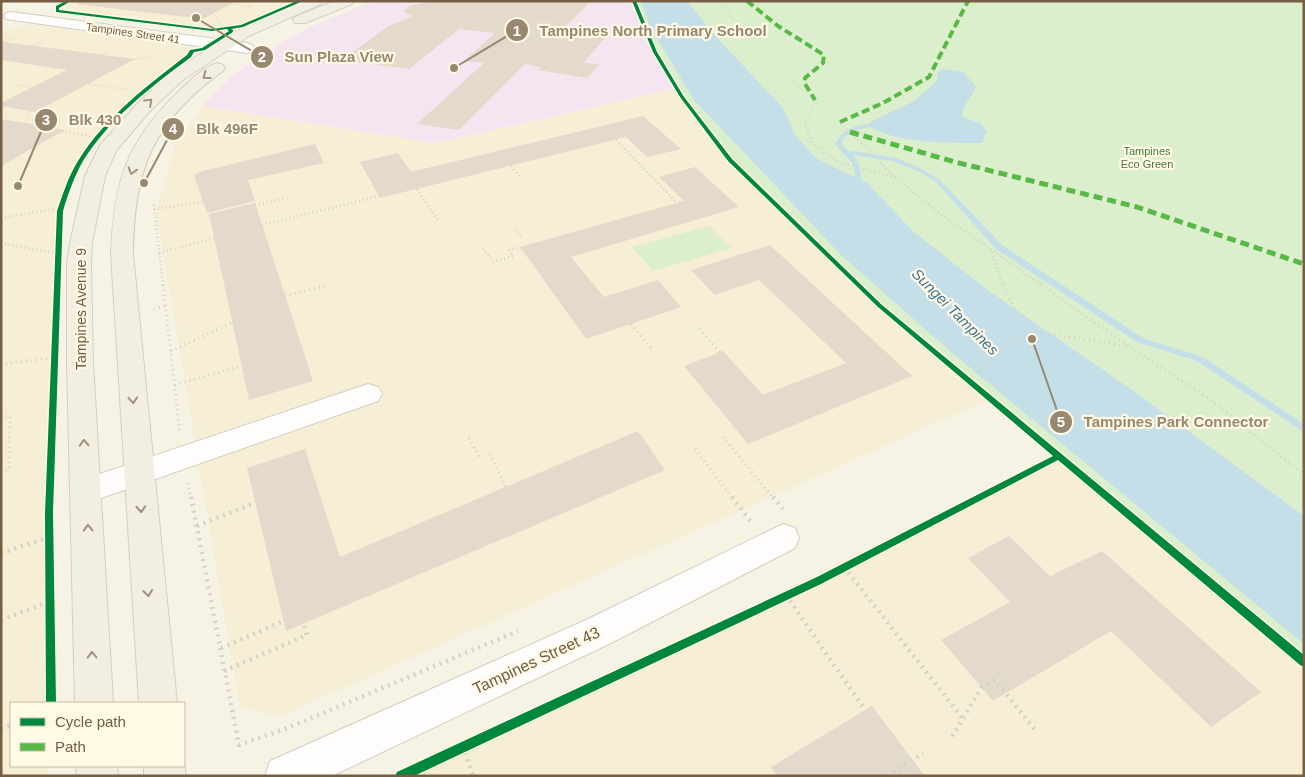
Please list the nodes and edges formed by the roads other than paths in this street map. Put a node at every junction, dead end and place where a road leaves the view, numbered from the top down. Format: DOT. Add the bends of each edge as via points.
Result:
graph roads {
  1 [pos="58,1"];
  2 [pos="316,1"];
  3 [pos="347,1"];
  4 [pos="17,15"];
  5 [pos="223,38"];
  6 [pos="251,46"];
  7 [pos="368,394"];
  8 [pos="139,473"];
  9 [pos="87,491"];
  10 [pos="775,526"];
  11 [pos="94,702"];
  12 [pos="158,702"];
  13 [pos="285,776"];
  1 -- 4 [label="street, Tampines Street 41"];
  2 -- 5 [label="main road, Tampines Avenue 9"];
  3 -- 6 [label="main road" via="285,27"];
  4 -- 5 [label="street, Tampines Street 41"];
  5 -- 6 [label="street, Tampines Street 41"];
  9 -- 5 [label="main road, Tampines Avenue 9, one-way" via="80,364 79,263 95,176 107,149 144,107"];
  6 -- 8 [label="main road, one-way" via="201,79 160,121 142,147 132,171 123,223 122,254"];
  7 -- 8 [label="street"];
  8 -- 9 [label="street"];
  8 -- 12 [label="main road, one-way"];
  11 -- 9 [label="main road, Tampines Avenue 9, one-way"];
  10 -- 13 [label="street, Tampines Street 43" via="709,578"];
}
